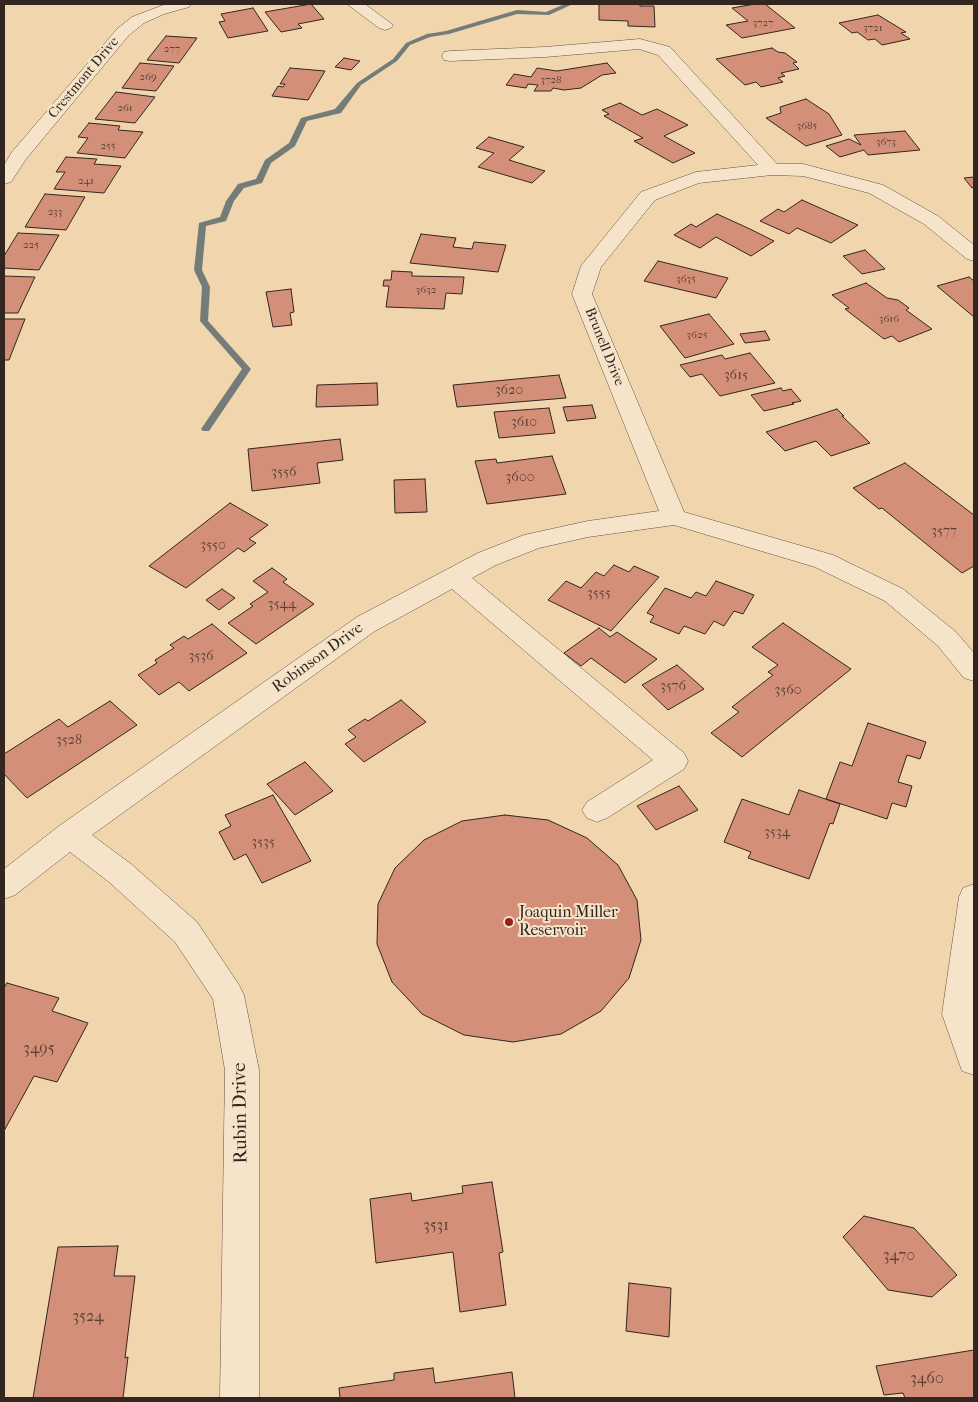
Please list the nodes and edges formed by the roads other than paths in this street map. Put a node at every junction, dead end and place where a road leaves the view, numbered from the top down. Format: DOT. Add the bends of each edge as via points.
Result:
graph roads {
  1 [pos="175,4"];
  2 [pos="355,4"];
  3 [pos="385,25"];
  4 [pos="450,56"];
  5 [pos="11,155"];
  6 [pos="772,168"];
  7 [pos="4,178"];
  8 [pos="974,255"];
  9 [pos="674,518"];
  10 [pos="454,577"];
  11 [pos="974,671"];
  12 [pos="597,810"];
  13 [pos="70,836"];
  14 [pos="4,886"];
  15 [pos="974,897"];
  16 [pos="974,1060"];
  17 [pos="239,1398"];
  1 -- 5 [label="street, Crestmont Drive" via="138,20 123,32"];
  2 -- 3 [label="street"];
  4 -- 6 [label="street" via="640,44 664,51"];
  5 -- 7 [label="street, Crestmont Drive"];
  6 -- 8 [label="street, Brunell Drive" via="803,170 876,189 931,220"];
  6 -- 9 [label="street, Brunell Drive" via="696,178 648,196 591,266 582,294"];
  9 -- 10 [label="street, Robinson Drive" via="533,541 487,559"];
  9 -- 11 [label="street" via="824,561 894,595 947,639"];
  10 -- 12 [label="street" via="674,760"];
  10 -- 13 [label="street, Robinson Drive" via="366,624"];
  13 -- 14 [label="street, Robinson Drive"];
  13 -- 17 [label="street, Rubin Drive" via="120,874 186,932 228,995 242,1070"];
  15 -- 16 [label="street" via="958,1014"];
}
